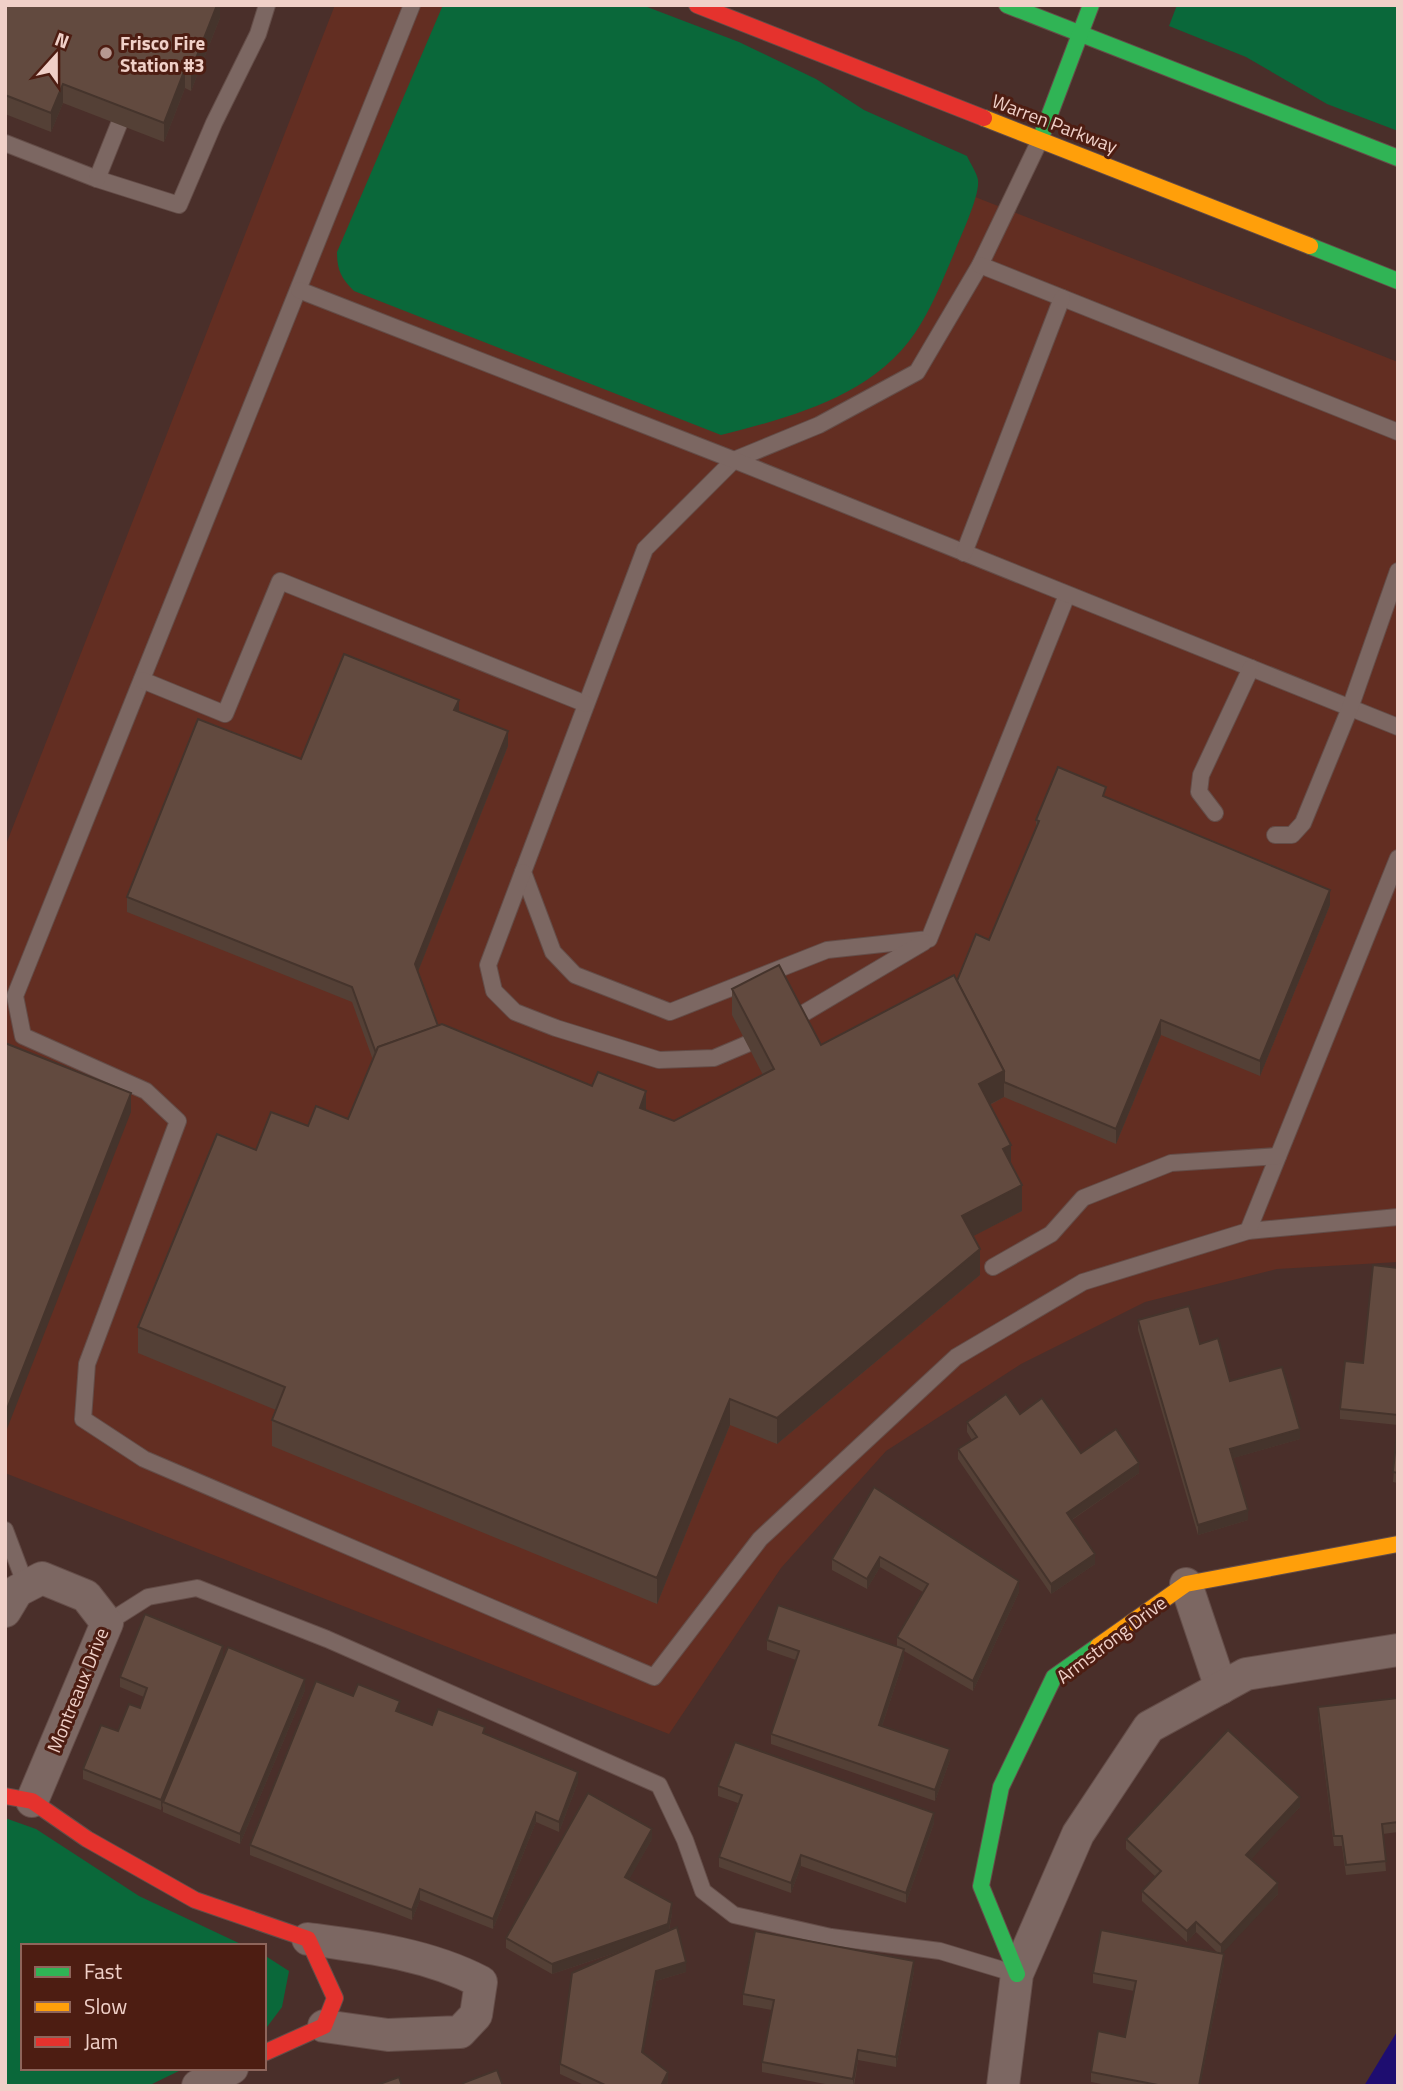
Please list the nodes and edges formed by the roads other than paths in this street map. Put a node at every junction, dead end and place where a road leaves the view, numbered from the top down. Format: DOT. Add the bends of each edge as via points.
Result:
graph roads {
  1 [pos="267,5"];
  2 [pos="412,5"];
  3 [pos="697,5"];
  4 [pos="1007,5"];
  5 [pos="1091,5"];
  6 [pos="1080,34"];
  7 [pos="119,124"];
  8 [pos="1041,140"];
  9 [pos="5,143"];
  10 [pos="1398,158"];
  11 [pos="97,179"];
  12 [pos="980,265"];
  13 [pos="1398,281"];
  14 [pos="299,290"];
  15 [pos="1062,298"];
  16 [pos="1398,432"];
  17 [pos="734,460"];
  18 [pos="964,553"];
  19 [pos="1398,571"];
  20 [pos="1067,594"];
  21 [pos="1251,668"];
  22 [pos="142,680"];
  23 [pos="586,704"];
  24 [pos="1350,708"];
  25 [pos="1398,727"];
  26 [pos="1215,813"];
  27 [pos="1275,835"];
  28 [pos="1398,858"];
  29 [pos="523,872"];
  30 [pos="929,939"];
  31 [pos="794,1019"];
  32 [pos="747,1044"];
  33 [pos="1278,1156"];
  34 [pos="1398,1217"];
  35 [pos="1248,1231"];
  36 [pos="993,1267"];
  37 [pos="5,1530"];
  38 [pos="1398,1544"];
  39 [pos="1186,1584"];
  40 [pos="26,1586"];
  41 [pos="5,1611"];
  42 [pos="107,1623"];
  43 [pos="1398,1650"];
  44 [pos="1221,1688"];
  45 [pos="19,1799"];
  46 [pos="308,1939"];
  47 [pos="1017,1974"];
  48 [pos="324,2026"];
  49 [pos="266,2052"];
  50 [pos="228,2070"];
  51 [pos="198,2086"];
  52 [pos="1003,2086"];
  1 -- 11 [label="lane" via="179,205"];
  2 -- 14 [label="lane"];
  3 -- 8 [label="street, Warren Parkway"];
  4 -- 6 [label="street"];
  5 -- 6 [label="street"];
  6 -- 8 [label="street"];
  6 -- 10 [label="street"];
  7 -- 11 [label="lane"];
  8 -- 12 [label="lane"];
  8 -- 13 [label="street, Warren Parkway"];
  9 -- 11 [label="lane"];
  12 -- 15 [label="lane"];
  12 -- 17 [label="lane" via="917,372 818,425"];
  14 -- 17 [label="lane"];
  14 -- 22 [label="lane"];
  15 -- 16 [label="lane"];
  15 -- 18 [label="lane"];
  17 -- 18 [label="lane"];
  17 -- 23 [label="lane" via="645,549"];
  18 -- 20 [label="lane"];
  19 -- 24 [label="lane"];
  20 -- 21 [label="lane"];
  20 -- 30 [label="lane"];
  21 -- 24 [label="lane"];
  21 -- 26 [label="lane" via="1201,775 1199,792"];
  22 -- 23 [label="lane" via="225,714 281,581"];
  22 -- 35 [label="lane" via="15,996 23,1036 146,1091 178,1121 87,1364 83,1419 144,1460 654,1677 760,1539 956,1357 1083,1282"];
  23 -- 29 [label="lane"];
  24 -- 25 [label="lane"];
  24 -- 27 [label="lane" via="1303,823 1293,835"];
  28 -- 33 [label="lane"];
  29 -- 30 [label="lane" via="553,952 575,975 670,1012 827,950"];
  29 -- 32 [label="lane" via="488,965 494,991 515,1012 659,1060 715,1058"];
  30 -- 31 [label="lane"];
  33 -- 35 [label="lane"];
  33 -- 36 [label="lane" via="1171,1163 1158,1168 1083,1198 1051,1234"];
  34 -- 35 [label="lane"];
  37 -- 40 [label="lane"];
  38 -- 39 [label="street, Armstrong Drive"];
  39 -- 44 [label="street, Armstrong Drive"];
  39 -- 47 [label="street, Armstrong Drive" via="1054,1677 1001,1787 981,1886"];
  40 -- 41 [label="street" via="17,1591"];
  40 -- 42 [label="street, Montreaux Drive" via="42,1578 86,1596"];
  42 -- 45 [label="street, Montreaux Drive"];
  42 -- 47 [label="lane" via="148,1597 197,1588 209,1592 659,1785 703,1891 734,1915 831,1937 940,1951"];
  43 -- 44 [label="street, Armstrong Drive" via="1246,1674"];
  44 -- 47 [label="street, Armstrong Drive" via="1149,1727 1079,1834"];
  45 -- 46 [label="street, Montreaux Drive" via="195,1900"];
  46 -- 48 [label="street" via="335,1998"];
  46 -- 48 [label="street, Montreaux Drive" via="387,1950 456,1969 481,1982 476,2015 460,2032 388,2035"];
  47 -- 52 [label="street, Armstrong Drive"];
  48 -- 49 [label="street"];
  50 -- 51 [label="street"];
}
